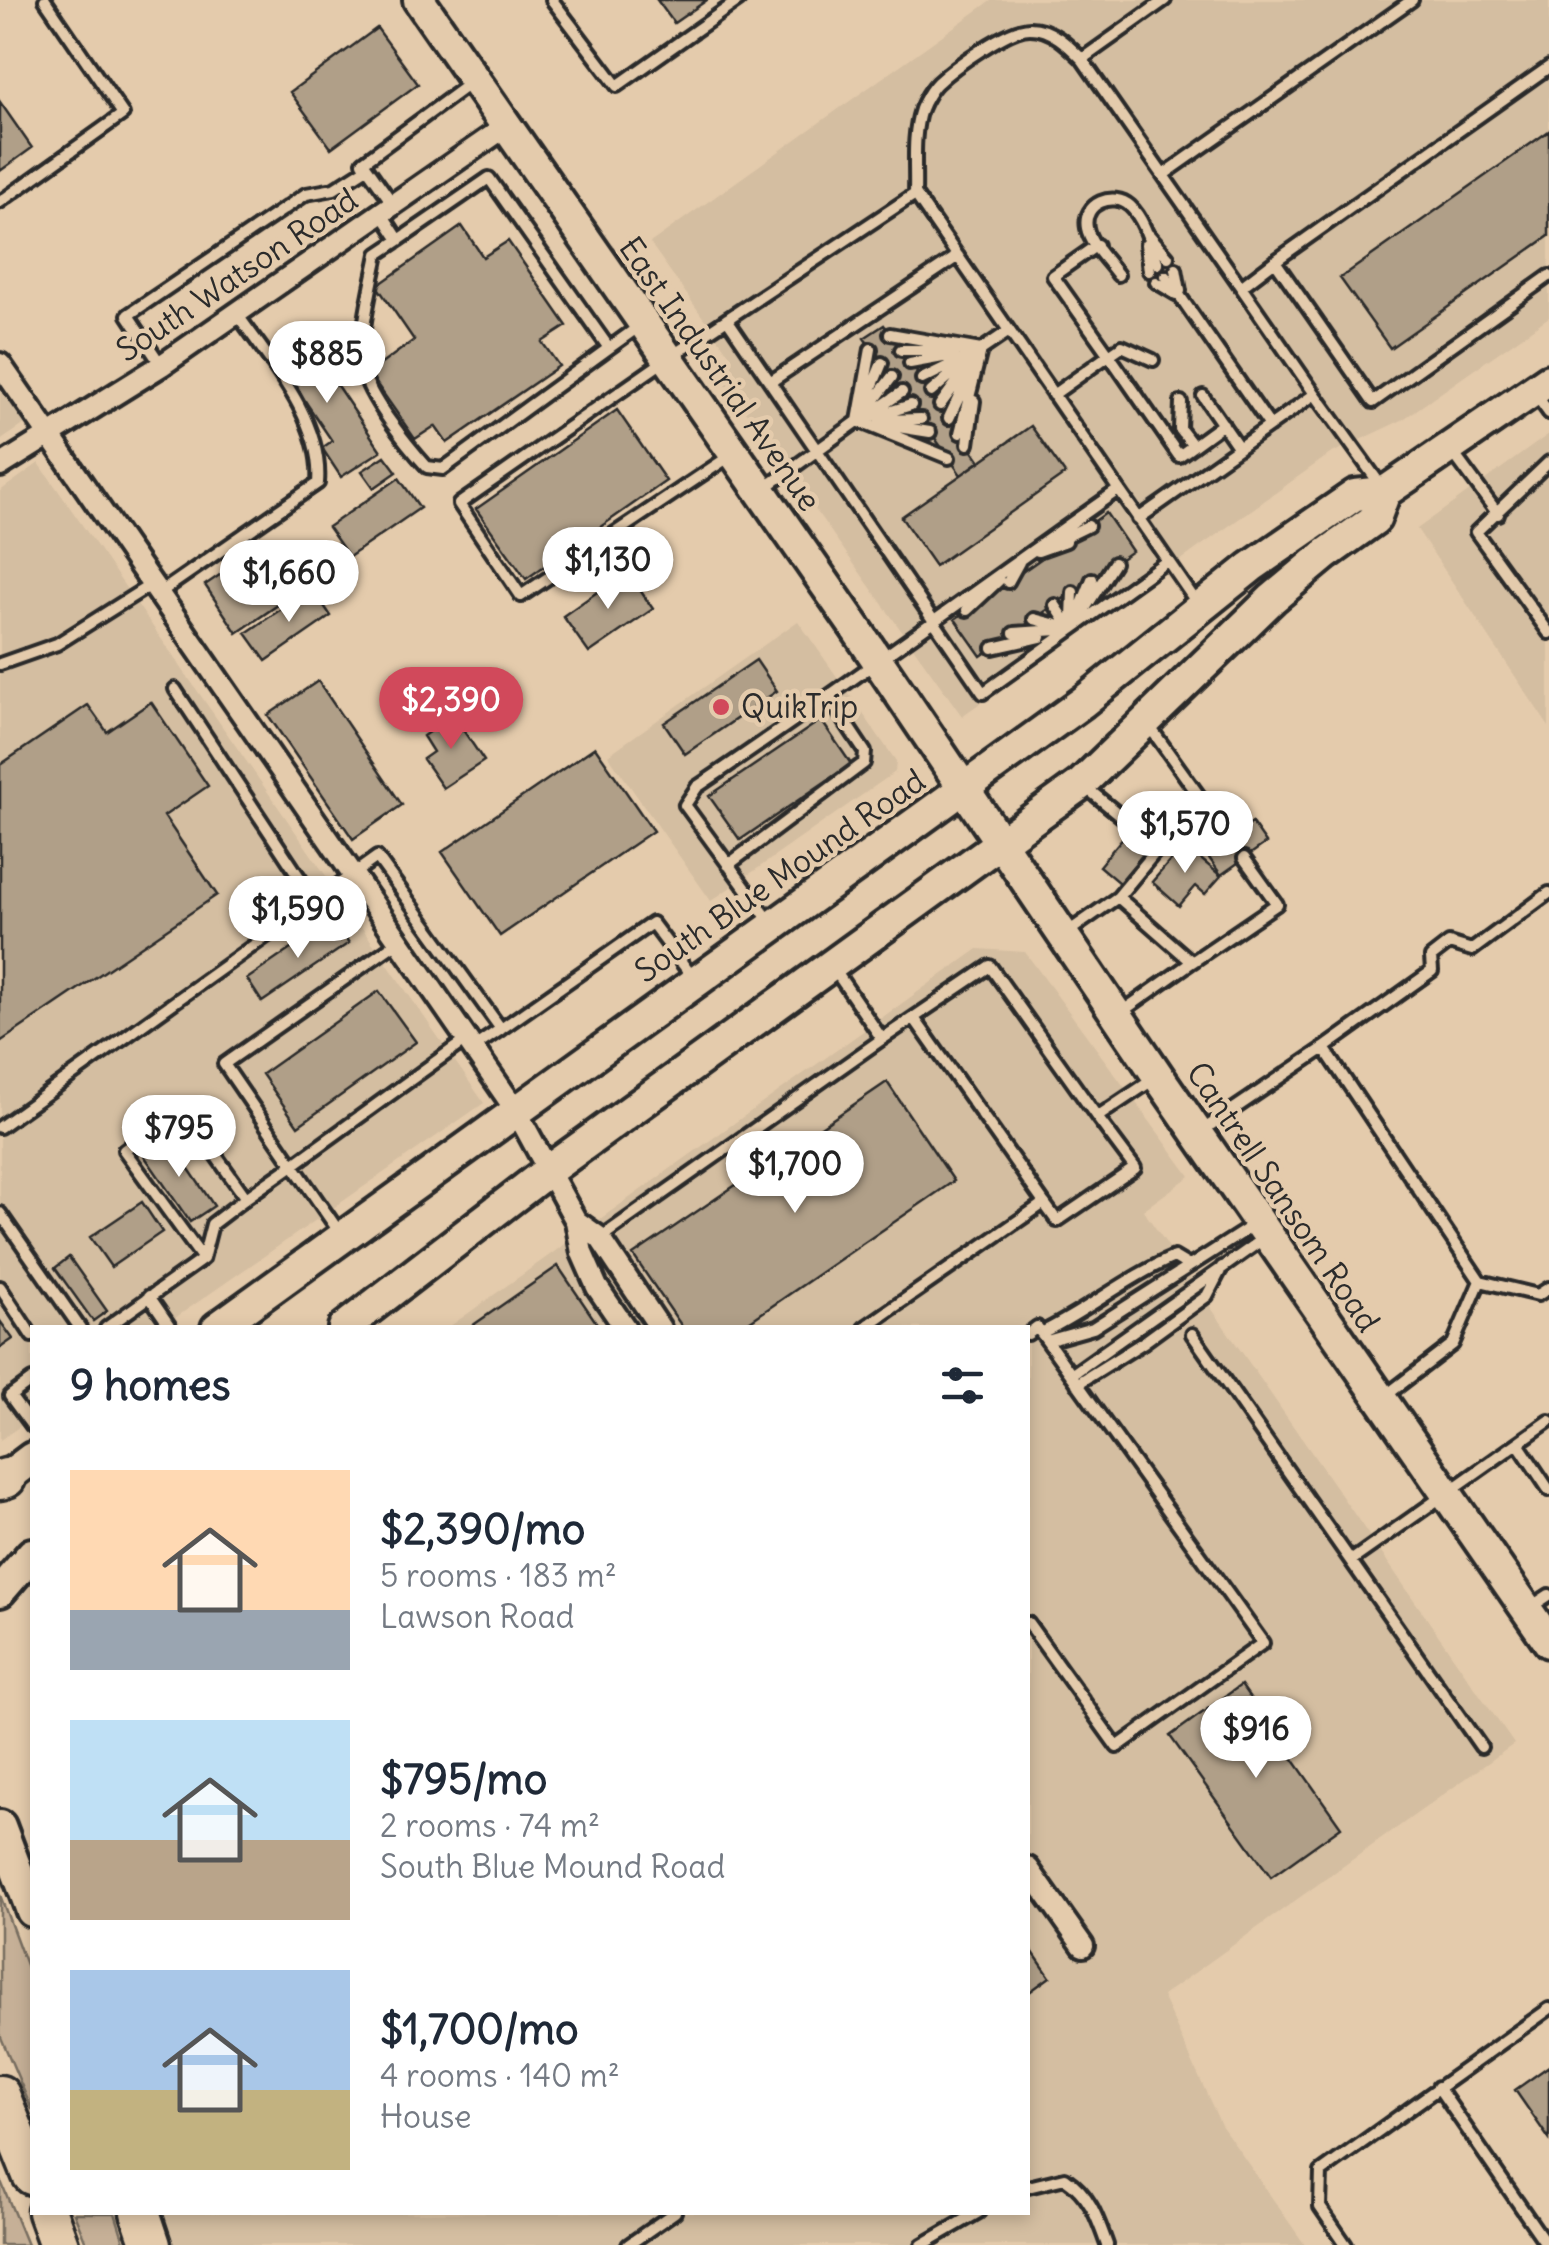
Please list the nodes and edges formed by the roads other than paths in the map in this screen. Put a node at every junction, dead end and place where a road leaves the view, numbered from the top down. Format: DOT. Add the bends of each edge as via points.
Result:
graph roads {
  1 [pos="45,0"];
  2 [pos="419,0"];
  3 [pos="552,0"];
  4 [pos="739,0"];
  5 [pos="1164,0"];
  6 [pos="1412,0"];
  7 [pos="1082,59"];
  8 [pos="1549,67"];
  9 [pos="474,81"];
  10 [pos="504,127"];
  11 [pos="367,168"];
  12 [pos="1163,175"];
  13 [pos="916,194"];
  14 [pos="0,202"];
  15 [pos="387,208"];
  16 [pos="399,240"];
  17 [pos="1097,245"];
  18 [pos="958,256"];
  19 [pos="1275,262"];
  20 [pos="1158,264"];
  21 [pos="1118,274"];
  22 [pos="1166,276"];
  23 [pos="1549,276"];
  24 [pos="1241,287"];
  25 [pos="236,314"];
  26 [pos="727,319"];
  27 [pos="642,324"];
  28 [pos="1009,331"];
  29 [pos="890,334"];
  30 [pos="609,348"];
  31 [pos="871,348"];
  32 [pos="901,350"];
  33 [pos="981,350"];
  34 [pos="1109,355"];
  35 [pos="668,360"];
  36 [pos="882,363"];
  37 [pos="910,363"];
  38 [pos="1148,363"];
  39 [pos="0,364"];
  40 [pos="162,365"];
  41 [pos="892,377"];
  42 [pos="922,379"];
  43 [pos="770,382"];
  44 [pos="902,392"];
  45 [pos="931,392"];
  46 [pos="1315,394"];
  47 [pos="1053,395"];
  48 [pos="1544,395"];
  49 [pos="1203,396"];
  50 [pos="911,405"];
  51 [pos="940,405"];
  52 [pos="1176,405"];
  53 [pos="950,418"];
  54 [pos="921,419"];
  55 [pos="858,421"];
  56 [pos="1222,424"];
  57 [pos="1270,426"];
  58 [pos="930,432"];
  59 [pos="960,432"];
  60 [pos="49,434"];
  61 [pos="968,444"];
  62 [pos="940,446"];
  63 [pos="1192,446"];
  64 [pos="1239,448"];
  65 [pos="1450,448"];
  66 [pos="817,450"];
  67 [pos="734,454"];
  68 [pos="948,458"];
  69 [pos="1549,462"];
  70 [pos="0,466"];
  71 [pos="1118,490"];
  72 [pos="760,491"];
  73 [pos="1386,492"];
  74 [pos="1498,514"];
  75 [pos="1138,519"];
  76 [pos="1088,526"];
  77 [pos="1066,541"];
  78 [pos="1046,555"];
  79 [pos="1167,561"];
  80 [pos="1026,562"];
  81 [pos="1114,564"];
  82 [pos="1092,578"];
  83 [pos="1008,582"];
  84 [pos="155,589"];
  85 [pos="1073,592"];
  86 [pos="988,596"];
  87 [pos="1055,605"];
  88 [pos="1200,606"];
  89 [pos="967,610"];
  90 [pos="932,620"];
  91 [pos="1034,620"];
  92 [pos="1072,630"];
  93 [pos="1549,633"];
  94 [pos="1014,634"];
  95 [pos="993,648"];
  96 [pos="876,660"];
  97 [pos="0,664"];
  98 [pos="176,689"];
  99 [pos="829,698"];
  100 [pos="1146,723"];
  101 [pos="1082,784"];
  102 [pos="963,789"];
  103 [pos="1200,798"];
  104 [pos="1133,826"];
  105 [pos="1230,839"];
  106 [pos="1001,844"];
  107 [pos="1244,858"];
  108 [pos="728,865"];
  109 [pos="353,875"];
  110 [pos="1549,893"];
  111 [pos="1118,897"];
  112 [pos="316,902"];
  113 [pos="772,924"];
  114 [pos="1063,935"];
  115 [pos="399,942"];
  116 [pos="1192,962"];
  117 [pos="831,964"];
  118 [pos="694,980"];
  119 [pos="1117,1015"];
  120 [pos="914,1018"];
  121 [pos="501,1028"];
  122 [pos="882,1039"];
  123 [pos="470,1044"];
  124 [pos="1324,1048"];
  125 [pos="1158,1076"];
  126 [pos="514,1109"];
  127 [pos="1097,1117"];
  128 [pos="0,1127"];
  129 [pos="1199,1133"];
  130 [pos="293,1165"];
  131 [pos="549,1170"];
  132 [pos="246,1198"];
  133 [pos="1044,1203"];
  134 [pos="0,1213"];
  135 [pos="576,1222"];
  136 [pos="1264,1228"];
  137 [pos="343,1238"];
  138 [pos="600,1238"];
  139 [pos="203,1258"];
  140 [pos="1189,1266"];
  141 [pos="1480,1281"];
  142 [pos="0,1287"];
  143 [pos="1549,1288"];
  144 [pos="150,1296"];
  145 [pos="358,1324"];
  146 [pos="78,1325"];
  147 [pos="110,1325"];
  148 [pos="170,1325"];
  149 [pos="220,1325"];
  150 [pos="623,1325"];
  151 [pos="658,1325"];
  152 [pos="868,1325"];
  153 [pos="1030,1332"];
  154 [pos="30,1333"];
  155 [pos="1192,1334"];
  156 [pos="1044,1337"];
  157 [pos="1074,1379"];
  158 [pos="30,1381"];
  159 [pos="5,1395"];
  160 [pos="1380,1400"];
  161 [pos="1549,1422"];
  162 [pos="30,1424"];
  163 [pos="1518,1445"];
  164 [pos="1549,1490"];
  165 [pos="1446,1495"];
  166 [pos="30,1547"];
  167 [pos="30,1556"];
  168 [pos="1352,1560"];
  169 [pos="0,1569"];
  170 [pos="0,1591"];
  171 [pos="1537,1602"];
  172 [pos="1030,1625"];
  173 [pos="1549,1642"];
  174 [pos="1481,1748"];
  175 [pos="0,1826"];
  176 [pos="1030,1871"];
  177 [pos="30,1906"];
  178 [pos="1083,1946"];
  179 [pos="1549,2008"];
  180 [pos="1438,2087"];
  181 [pos="0,2095"];
  182 [pos="30,2169"];
  183 [pos="1030,2187"];
  184 [pos="48,2215"];
  185 [pos="143,2215"];
  186 [pos="672,2215"];
  187 [pos="974,2215"];
  188 [pos="59,2245"];
  189 [pos="154,2245"];
  190 [pos="628,2245"];
  191 [pos="922,2245"];
  192 [pos="1108,2245"];
  193 [pos="1346,2245"];
  194 [pos="1547,2245"];
  1 -- 14 [label="lane" via="123,114"];
  2 -- 9 [label="main road, East Industrial Avenue"];
  3 -- 4 [label="lane" via="616,86"];
  5 -- 7 [label="lane"];
  6 -- 12 [label="lane"];
  7 -- 12 [label="lane"];
  7 -- 13 [label="lane" via="1066,43 1030,28 1010,32 935,84 916,136"];
  8 -- 19 [label="lane"];
  9 -- 10 [label="main road, East Industrial Avenue"];
  9 -- 11 [label="lane" via="363,162"];
  10 -- 15 [label="street, South Watson Road"];
  10 -- 27 [label="main road, East Industrial Avenue"];
  11 -- 15 [label="lane"];
  11 -- 40 [label="lane" via="334,189 306,194 128,316"];
  12 -- 24 [label="lane"];
  13 -- 18 [label="lane"];
  13 -- 26 [label="lane"];
  15 -- 16 [label="lane"];
  15 -- 25 [label="street, South Watson Road"];
  16 -- 30 [label="lane" via="488,178"];
  16 -- 30 [label="lane" via="378,254 363,373 427,467 443,468"];
  17 -- 20 [label="lane" via="1088,234 1090,210 1116,198 1144,228"];
  17 -- 21 [label="lane"];
  17 -- 34 [label="lane" via="1053,276"];
  18 -- 28 [label="lane"];
  18 -- 43 [label="lane"];
  19 -- 23 [label="lane" via="1372,402"];
  19 -- 24 [label="lane"];
  22 -- 57 [label="lane"];
  24 -- 46 [label="lane"];
  25 -- 40 [label="street, South Watson Road"];
  25 -- 84 [label="lane" via="298,400 318,483"];
  26 -- 35 [label="lane"];
  26 -- 43 [label="lane"];
  27 -- 30 [label="lane"];
  27 -- 35 [label="main road, East Industrial Avenue"];
  28 -- 33 [label="lane"];
  28 -- 47 [label="lane"];
  29 -- 33 [label="lane"];
  31 -- 55 [label="lane"];
  32 -- 33 [label="lane"];
  33 -- 37 [label="lane"];
  33 -- 42 [label="lane"];
  33 -- 45 [label="lane"];
  33 -- 51 [label="lane"];
  33 -- 53 [label="lane"];
  33 -- 59 [label="lane"];
  33 -- 61 [label="lane"];
  34 -- 38 [label="lane" via="1122,346"];
  34 -- 47 [label="lane"];
  34 -- 63 [label="lane" via="1179,456"];
  35 -- 67 [label="main road, East Industrial Avenue"];
  35 -- 67 [label="lane" via="459,504 521,596"];
  36 -- 55 [label="lane"];
  39 -- 60 [label="street"];
  40 -- 60 [label="street, South Watson Road"];
  41 -- 55 [label="lane"];
  43 -- 66 [label="lane"];
  44 -- 55 [label="lane"];
  46 -- 57 [label="lane"];
  46 -- 73 [label="lane"];
  47 -- 71 [label="lane"];
  48 -- 65 [label="main road, South Blue Mound Road"];
  49 -- 56 [label="lane"];
  50 -- 55 [label="lane"];
  52 -- 63 [label="lane"];
  54 -- 55 [label="lane"];
  55 -- 58 [label="lane"];
  55 -- 62 [label="lane"];
  55 -- 66 [label="lane"];
  55 -- 68 [label="lane"];
  56 -- 63 [label="lane"];
  56 -- 64 [label="lane"];
  57 -- 64 [label="lane"];
  60 -- 70 [label="street, South Watson Road"];
  60 -- 84 [label="street"];
  64 -- 75 [label="lane"];
  65 -- 73 [label="main road, South Blue Mound Road"];
  65 -- 74 [label="lane"];
  66 -- 72 [label="lane"];
  66 -- 90 [label="lane"];
  67 -- 72 [label="main road, East Industrial Avenue"];
  69 -- 74 [label="lane"];
  71 -- 75 [label="lane"];
  71 -- 80 [label="lane"];
  72 -- 96 [label="main road, East Industrial Avenue"];
  73 -- 88 [label="main road, South Blue Mound Road" via="1355,495"];
  73 -- 100 [label="main road, South Blue Mound Road" via="1375,520 1290,583"];
  74 -- 93 [label="lane" via="1476,532"];
  75 -- 79 [label="lane"];
  76 -- 80 [label="lane"];
  77 -- 80 [label="lane"];
  78 -- 80 [label="lane"];
  79 -- 88 [label="lane"];
  79 -- 92 [label="lane"];
  80 -- 83 [label="lane"];
  80 -- 86 [label="lane"];
  80 -- 89 [label="lane"];
  80 -- 90 [label="lane"];
  81 -- 92 [label="lane"];
  82 -- 92 [label="lane"];
  84 -- 97 [label="lane" via="57,644"];
  84 -- 109 [label="street"];
  85 -- 92 [label="lane"];
  87 -- 92 [label="lane"];
  88 -- 102 [label="main road, South Blue Mound Road"];
  90 -- 92 [label="lane" via="984,693"];
  90 -- 96 [label="lane"];
  91 -- 92 [label="lane"];
  92 -- 94 [label="lane"];
  92 -- 95 [label="lane"];
  96 -- 99 [label="lane"];
  96 -- 102 [label="main road, East Industrial Avenue"];
  98 -- 112 [label="lane"];
  99 -- 108 [label="lane" via="865,752 864,764"];
  99 -- 108 [label="lane" via="697,787 685,806"];
  100 -- 101 [label="main road, South Blue Mound Road"];
  100 -- 103 [label="lane"];
  101 -- 104 [label="lane"];
  101 -- 106 [label="main road, South Blue Mound Road"];
  102 -- 106 [label="main road, Cantrell Sansom Road"];
  102 -- 113 [label="main road, South Blue Mound Road"];
  103 -- 105 [label="lane"];
  103 -- 111 [label="lane"];
  106 -- 114 [label="main road, Cantrell Sansom Road"];
  106 -- 117 [label="main road, South Blue Mound Road"];
  107 -- 116 [label="lane" via="1277,904"];
  108 -- 113 [label="lane"];
  109 -- 112 [label="lane"];
  109 -- 115 [label="street"];
  109 -- 121 [label="lane" via="377,856"];
  110 -- 124 [label="lane" via="1472,950 1449,943 1431,956 1432,971"];
  111 -- 114 [label="lane"];
  111 -- 116 [label="lane"];
  112 -- 128 [label="lane"];
  113 -- 118 [label="main road, South Blue Mound Road"];
  114 -- 119 [label="main road, Cantrell Sansom Road"];
  115 -- 123 [label="street"];
  115 -- 130 [label="lane" via="224,1064"];
  116 -- 119 [label="lane"];
  117 -- 122 [label="lane"];
  117 -- 131 [label="main road, South Blue Mound Road"];
  118 -- 121 [label="lane" via="652,923"];
  118 -- 126 [label="main road, South Blue Mound Road"];
  119 -- 125 [label="main road, Cantrell Sansom Road"];
  120 -- 122 [label="lane"];
  120 -- 127 [label="lane" via="990,966"];
  120 -- 133 [label="lane"];
  121 -- 123 [label="lane"];
  122 -- 138 [label="lane"];
  123 -- 126 [label="street"];
  123 -- 130 [label="lane"];
  124 -- 129 [label="lane"];
  124 -- 141 [label="lane"];
  125 -- 127 [label="lane"];
  125 -- 129 [label="main road, Cantrell Sansom Road"];
  126 -- 131 [label="street"];
  126 -- 137 [label="main road, South Blue Mound Road"];
  127 -- 133 [label="lane" via="1135,1168 1057,1221"];
  129 -- 136 [label="main road, Cantrell Sansom Road"];
  130 -- 132 [label="lane"];
  130 -- 137 [label="lane"];
  131 -- 135 [label="street"];
  131 -- 145 [label="main road, South Blue Mound Road"];
  132 -- 139 [label="lane" via="212,1224"];
  132 -- 139 [label="lane" via="182,1108 124,1150"];
  133 -- 152 [label="lane"];
  134 -- 146 [label="lane"];
  135 -- 138 [label="street"];
  135 -- 150 [label="street" via="597,1287"];
  136 -- 140 [label="lane"];
  136 -- 157 [label="lane"];
  136 -- 160 [label="main road, Cantrell Sansom Road"];
  137 -- 149 [label="main road, South Blue Mound Road"];
  138 -- 151 [label="street"];
  139 -- 144 [label="lane"];
  140 -- 156 [label="lane" via="1092,1328"];
  140 -- 156 [label="lane" via="1174,1258 1151,1267"];
  141 -- 143 [label="lane" via="1538,1295"];
  141 -- 160 [label="lane" via="1453,1344"];
  142 -- 154 [label="lane"];
  144 -- 147 [label="lane"];
  144 -- 148 [label="lane"];
  153 -- 156 [label="lane" via="1037,1327"];
  155 -- 168 [label="lane"];
  156 -- 157 [label="lane"];
  157 -- 172 [label="lane" via="1263,1643 1117,1747"];
  158 -- 159 [label="lane"];
  159 -- 162 [label="lane"];
  160 -- 165 [label="main road, Cantrell Sansom Road"];
  161 -- 163 [label="lane"];
  163 -- 164 [label="lane"];
  163 -- 165 [label="lane"];
  165 -- 168 [label="lane"];
  165 -- 171 [label="main road, Cantrell Sansom Road"];
  166 -- 169 [label="main road"];
  167 -- 170 [label="main road"];
  168 -- 174 [label="lane"];
  171 -- 173 [label="main road, Cantrell Sansom Road"];
  175 -- 177 [label="main road"];
  176 -- 178 [label="street"];
  179 -- 180 [label="lane"];
  180 -- 193 [label="lane" via="1321,2172 1320,2207"];
  180 -- 194 [label="lane"];
  181 -- 182 [label="highway"];
  183 -- 192 [label="lane" via="1065,2178 1083,2190"];
  184 -- 188 [label="highway"];
  185 -- 189 [label="highway"];
  186 -- 190 [label="lane"];
  187 -- 191 [label="lane"];
}
